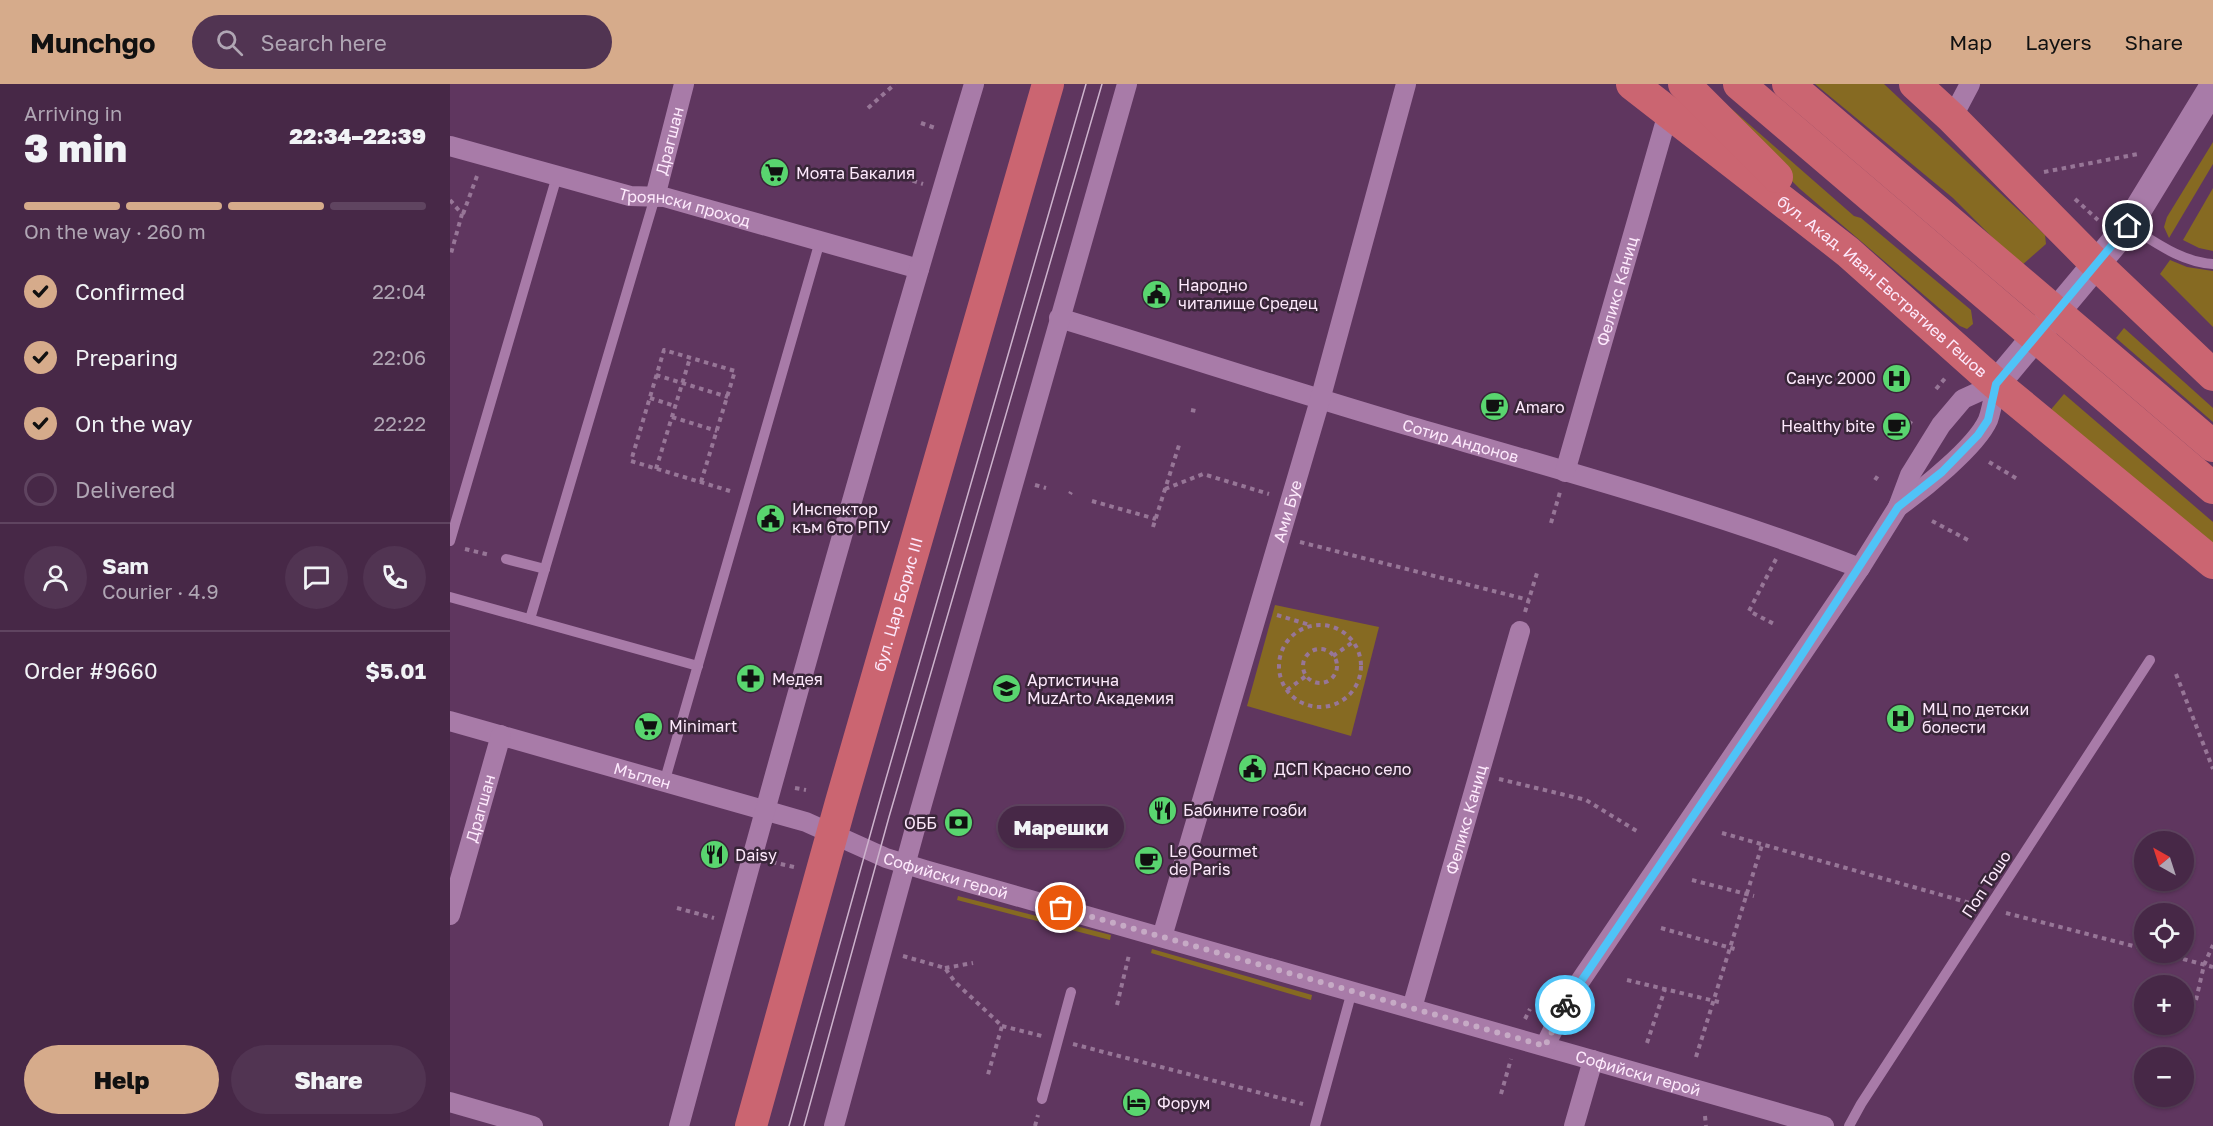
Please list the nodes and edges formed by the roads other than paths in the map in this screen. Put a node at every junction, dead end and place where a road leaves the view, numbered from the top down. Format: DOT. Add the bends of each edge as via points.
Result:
graph roads {
  1 [pos="684,84"];
  2 [pos="974,84"];
  3 [pos="1048,84"];
  4 [pos="1127,84"];
  5 [pos="1406,84"];
  6 [pos="1632,84"];
  7 [pos="1684,84"];
  8 [pos="1739,84"];
  9 [pos="1788,84"];
  10 [pos="1915,84"];
  11 [pos="1970,84"];
  12 [pos="2213,87"];
  13 [pos="1668,113"];
  14 [pos="1952,118"];
  15 [pos="450,146"];
  16 [pos="557,176"];
  17 [pos="655,197"];
  18 [pos="2128,226"];
  19 [pos="820,241"];
  20 [pos="1848,252"];
  21 [pos="2213,264"];
  22 [pos="2097,265"];
  23 [pos="919,269"];
  24 [pos="1059,318"];
  25 [pos="2213,375"];
  26 [pos="1996,384"];
  27 [pos="1320,400"];
  28 [pos="2213,446"];
  29 [pos="1565,472"];
  30 [pos="2213,488"];
  31 [pos="1898,507"];
  32 [pos="450,541"];
  33 [pos="506,559"];
  34 [pos="2213,563"];
  35 [pos="1860,568"];
  36 [pos="545,569"];
  37 [pos="450,597"];
  38 [pos="530,620"];
  39 [pos="1520,631"];
  40 [pos="2150,660"];
  41 [pos="698,666"];
  42 [pos="450,721"];
  43 [pos="501,735"];
  44 [pos="664,783"];
  45 [pos="764,810"];
  46 [pos="832,832"];
  47 [pos="905,864"];
  48 [pos="450,915"];
  49 [pos="1162,937"];
  50 [pos="1352,991"];
  51 [pos="1071,992"];
  52 [pos="1412,1008"];
  53 [pos="1545,1046"];
  54 [pos="1593,1060"];
  55 [pos="1042,1100"];
  56 [pos="450,1102"];
  57 [pos="533,1126"];
  58 [pos="679,1126"];
  59 [pos="751,1126"];
  60 [pos="834,1126"];
  61 [pos="1315,1126"];
  62 [pos="1574,1126"];
  63 [pos="1824,1126"];
  64 [pos="1849,1126"];
  1 -- 17 [label="street, Драгшан"];
  2 -- 23 [label="street"];
  3 -- 46 [label="main road, бул. Цар Борис III"];
  4 -- 24 [label="street"];
  5 -- 27 [label="street, Ами Буе"];
  6 -- 13 [label="main road, бул. Акад. Иван Евстратиев Гешов"];
  7 -- 20 [label="main road"];
  8 -- 30 [label="main road"];
  9 -- 28 [label="main road"];
  10 -- 14 [label="main road"];
  11 -- 14 [label="street"];
  12 -- 18 [label="main road"];
  13 -- 20 [label="main road, бул. Акад. Иван Евстратиев Гешов"];
  13 -- 29 [label="street, Феликс Каниц"];
  14 -- 22 [label="main road"];
  15 -- 16 [label="street, Троянски проход"];
  16 -- 17 [label="street, Троянски проход" via="630,196"];
  16 -- 32 [label="lane"];
  17 -- 19 [label="street, Троянски проход" via="664,196"];
  17 -- 36 [label="lane"];
  18 -- 21 [label="lane" via="2177,255"];
  18 -- 22 [label="main road"];
  19 -- 23 [label="street, Троянски проход"];
  19 -- 41 [label="lane"];
  20 -- 26 [label="main road, бул. Акад. Иван Евстратиев Гешов"];
  22 -- 25 [label="main road"];
  22 -- 26 [label="main road"];
  23 -- 45 [label="street"];
  24 -- 27 [label="street, Сотир Андонов"];
  24 -- 47 [label="street"];
  26 -- 31 [label="street" via="1988,420 1978,435 1942,472"];
  26 -- 31 [label="street" via="1963,399 1941,425 1910,475"];
  26 -- 34 [label="main road, бул. Акад. Иван Евстратиев Гешов"];
  27 -- 29 [label="street, Сотир Андонов"];
  27 -- 49 [label="street, Ами Буе"];
  29 -- 35 [label="street, Сотир Андонов" via="1791,542"];
  31 -- 35 [label="street"];
  33 -- 36 [label="lane"];
  35 -- 53 [label="street" via="1568,999"];
  36 -- 38 [label="lane"];
  37 -- 38 [label="lane"];
  38 -- 41 [label="lane"];
  39 -- 52 [label="street, Феликс Каниц"];
  40 -- 64 [label="lane, Поп Тошо"];
  41 -- 44 [label="lane"];
  42 -- 43 [label="street, Мъглен"];
  43 -- 44 [label="street, Мъглен"];
  43 -- 48 [label="street, Драгшан"];
  44 -- 45 [label="street, Мъглен"];
  45 -- 46 [label="street, Мъглен"];
  45 -- 58 [label="street"];
  46 -- 47 [label="street, Софийски герой"];
  46 -- 59 [label="main road, бул. Цар Борис III"];
  47 -- 49 [label="street, Софийски герой"];
  47 -- 60 [label="street"];
  49 -- 50 [label="street, Софийски герой"];
  50 -- 52 [label="street, Софийски герой"];
  50 -- 61 [label="lane"];
  51 -- 55 [label="lane"];
  52 -- 53 [label="street, Софийски герой"];
  53 -- 54 [label="street, Софийски герой"];
  54 -- 62 [label="street"];
  54 -- 63 [label="street, Софийски герой"];
  56 -- 57 [label="street"];
}
